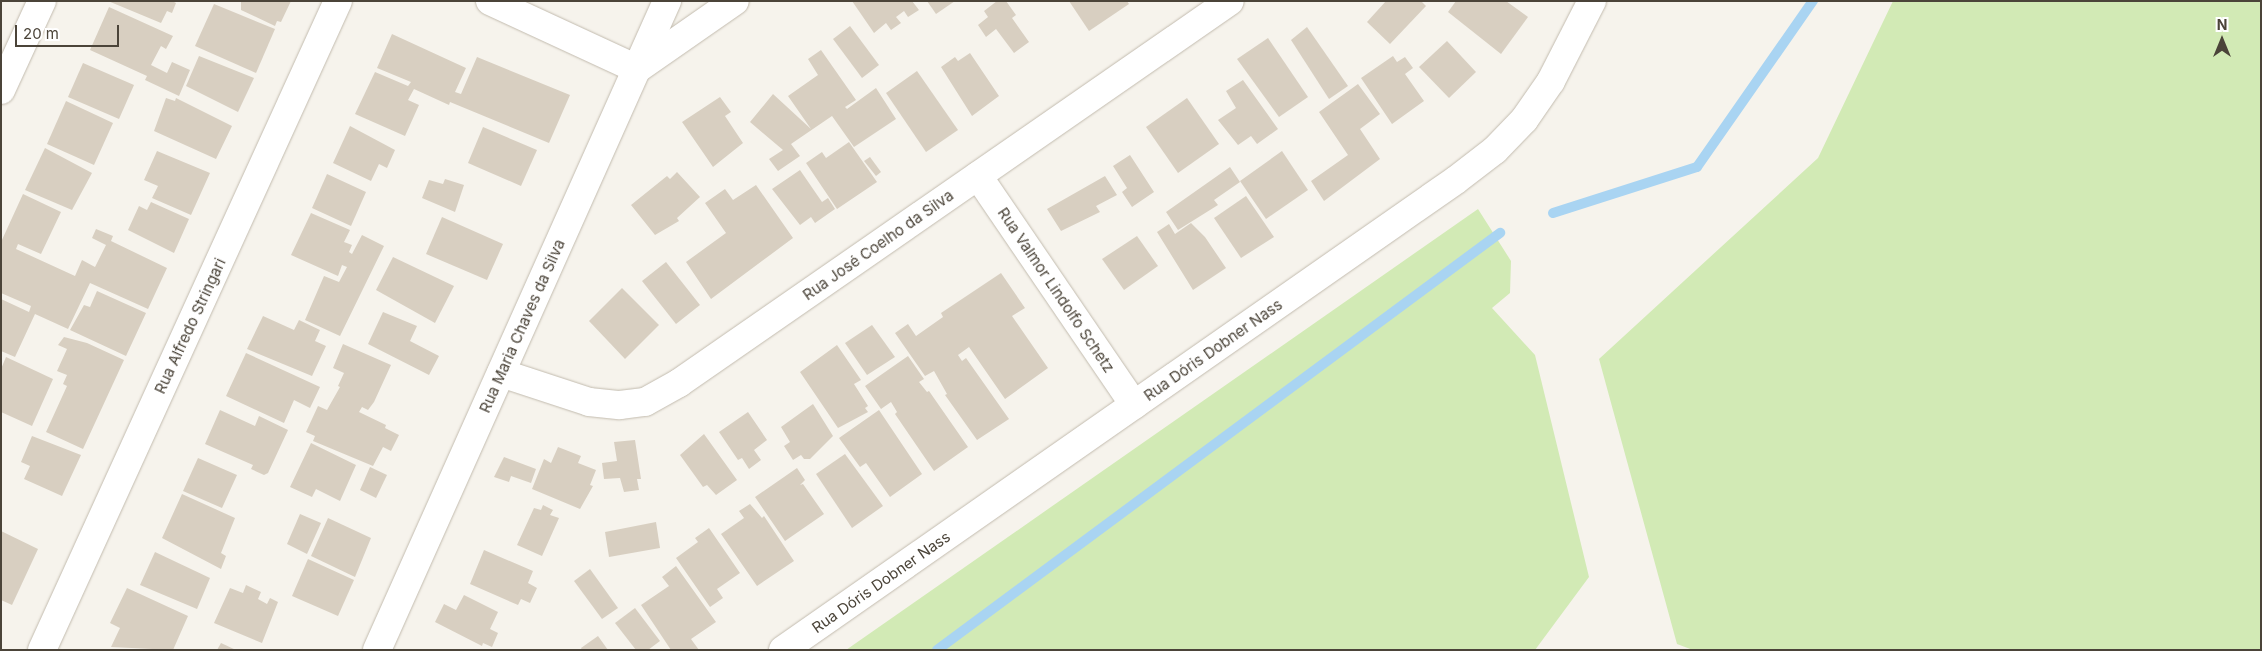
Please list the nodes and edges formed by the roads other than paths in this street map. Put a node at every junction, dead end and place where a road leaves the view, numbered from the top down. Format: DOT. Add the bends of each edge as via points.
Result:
graph roads {
  1 [pos="42,1"];
  2 [pos="338,1"];
  3 [pos="490,1"];
  4 [pos="667,1"];
  5 [pos="735,1"];
  6 [pos="1230,1"];
  7 [pos="1592,1"];
  8 [pos="637,69"];
  9 [pos="1,90"];
  10 [pos="978,176"];
  11 [pos="501,374"];
  12 [pos="1134,405"];
  13 [pos="42,650"];
  14 [pos="377,650"];
  15 [pos="784,650"];
  1 -- 9 [label="street"];
  2 -- 13 [label="street, Rua Alfredo Stringari"];
  3 -- 8 [label="street"];
  4 -- 8 [label="street, Rua Maria Chaves da Silva"];
  5 -- 8 [label="street"];
  6 -- 10 [label="street, Rua José Coelho da Silva"];
  7 -- 12 [label="street, Rua Dóris Dobner Nass" via="1551,81 1524,120 1495,150"];
  8 -- 11 [label="street, Rua Maria Chaves da Silva"];
  10 -- 11 [label="street, Rua José Coelho da Silva" via="679,383 645,402 620,405 589,402"];
  10 -- 12 [label="street, Rua Valmor Lindolfo Schetz"];
  11 -- 14 [label="street, Rua Maria Chaves da Silva"];
  12 -- 15 [label="street, Rua Dóris Dobner Nass"];
}
